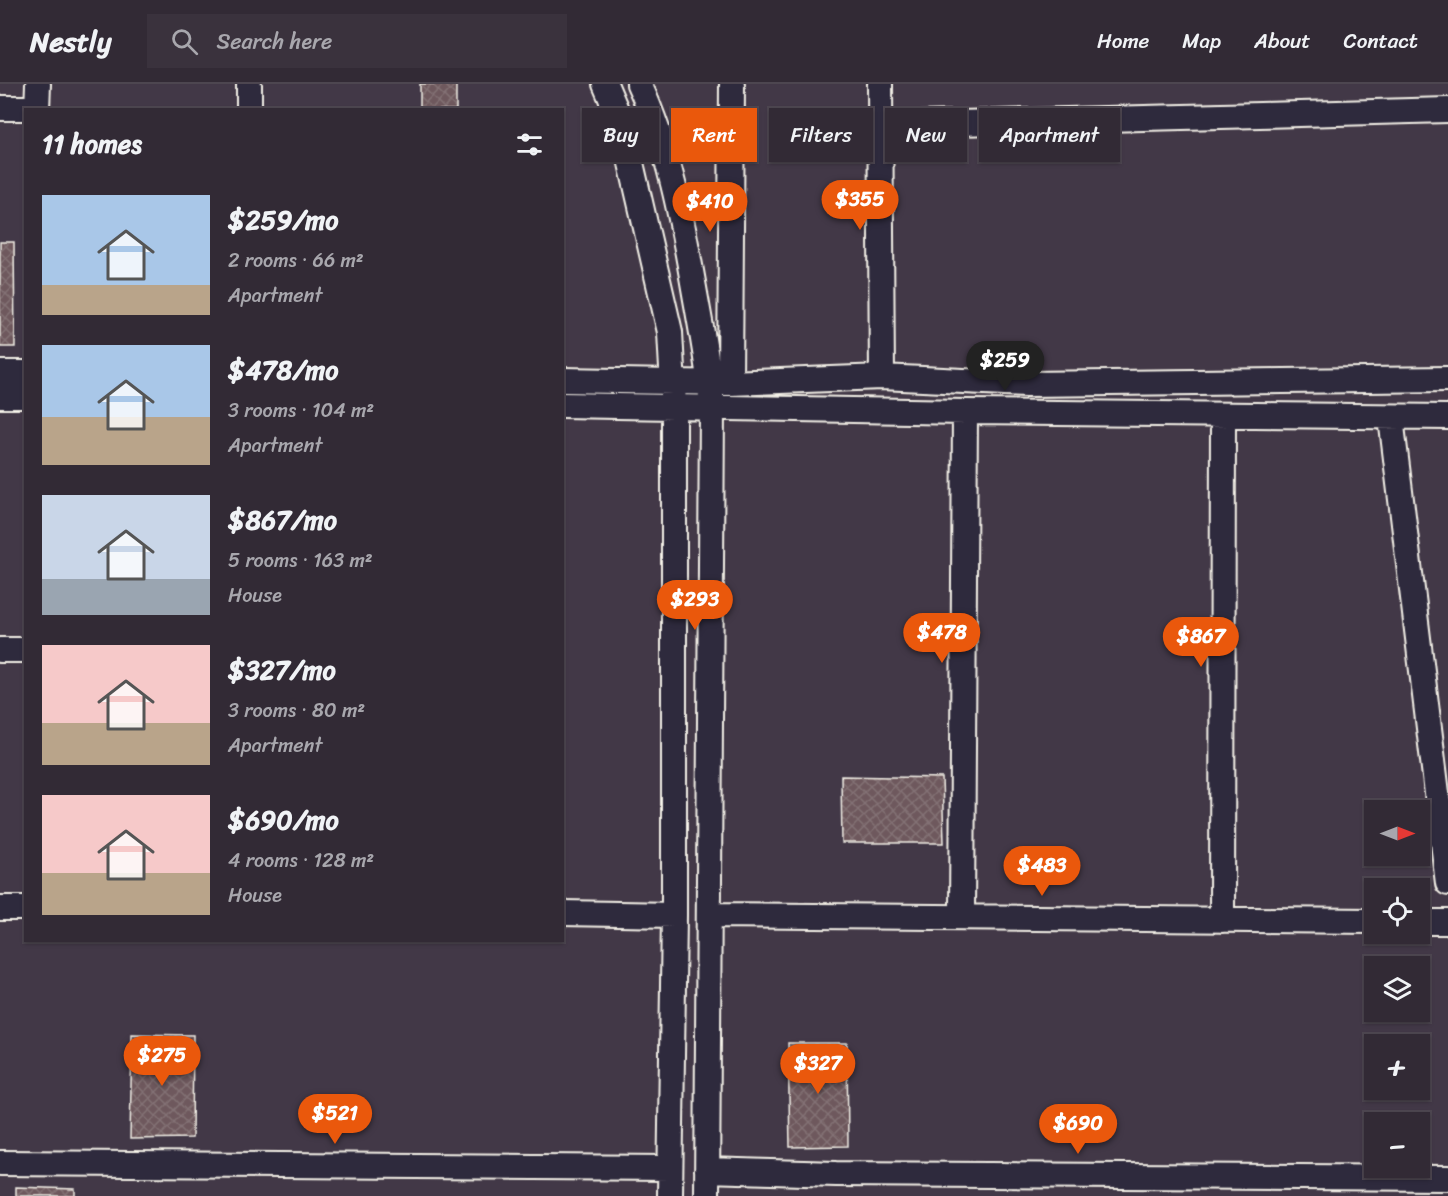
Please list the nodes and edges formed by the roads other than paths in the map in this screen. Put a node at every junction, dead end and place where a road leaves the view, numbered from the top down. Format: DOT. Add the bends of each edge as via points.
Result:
graph roads {
  1 [pos="38,84"];
  2 [pos="249,84"];
  3 [pos="605,84"];
  4 [pos="639,84"];
  5 [pos="732,84"];
  6 [pos="880,84"];
  7 [pos="0,108"];
  8 [pos="38,108"];
  9 [pos="249,108"];
  10 [pos="24,109"];
  11 [pos="1448,110"];
  12 [pos="880,125"];
  13 [pos="0,373"];
  14 [pos="24,373"];
  15 [pos="882,377"];
  16 [pos="1448,379"];
  17 [pos="564,380"];
  18 [pos="673,382"];
  19 [pos="720,383"];
  20 [pos="0,396"];
  21 [pos="24,396"];
  22 [pos="564,405"];
  23 [pos="674,406"];
  24 [pos="712,407"];
  25 [pos="965,412"];
  26 [pos="1223,416"];
  27 [pos="1448,417"];
  28 [pos="1391,418"];
  29 [pos="0,650"];
  30 [pos="24,651"];
  31 [pos="1448,882"];
  32 [pos="0,908"];
  33 [pos="24,908"];
  34 [pos="564,913"];
  35 [pos="674,915"];
  36 [pos="709,915"];
  37 [pos="962,917"];
  38 [pos="1222,920"];
  39 [pos="1364,921"];
  40 [pos="1430,922"];
  41 [pos="1448,922"];
  42 [pos="0,1163"];
  43 [pos="670,1168"];
  44 [pos="707,1170"];
  45 [pos="1448,1178"];
  46 [pos="670,1196"];
  47 [pos="707,1196"];
  1 -- 8 [label="street"];
  2 -- 9 [label="street"];
  3 -- 18 [label="street" via="622,124 670,332"];
  4 -- 19 [label="street" via="679,203"];
  5 -- 19 [label="street"];
  6 -- 12 [label="street"];
  7 -- 10 [label="street"];
  11 -- 12 [label="street"];
  12 -- 15 [label="street"];
  13 -- 14 [label="street"];
  15 -- 16 [label="street" via="1026,384"];
  15 -- 19 [label="street"];
  17 -- 18 [label="street"];
  18 -- 19 [label="street"];
  18 -- 23 [label="street"];
  19 -- 24 [label="street"];
  20 -- 21 [label="street"];
  22 -- 23 [label="street"];
  23 -- 24 [label="street"];
  23 -- 35 [label="street"];
  24 -- 25 [label="street"];
  24 -- 36 [label="street"];
  25 -- 26 [label="street"];
  25 -- 37 [label="street"];
  26 -- 28 [label="street"];
  26 -- 38 [label="street"];
  27 -- 28 [label="street"];
  28 -- 31 [label="street"];
  29 -- 30 [label="street"];
  32 -- 33 [label="street"];
  34 -- 35 [label="street"];
  35 -- 43 [label="street"];
  36 -- 37 [label="street"];
  36 -- 44 [label="street"];
  37 -- 38 [label="street"];
  38 -- 39 [label="street"];
  40 -- 41 [label="street"];
  42 -- 43 [label="street"];
  43 -- 46 [label="street"];
  44 -- 45 [label="street"];
  44 -- 47 [label="street"];
}
